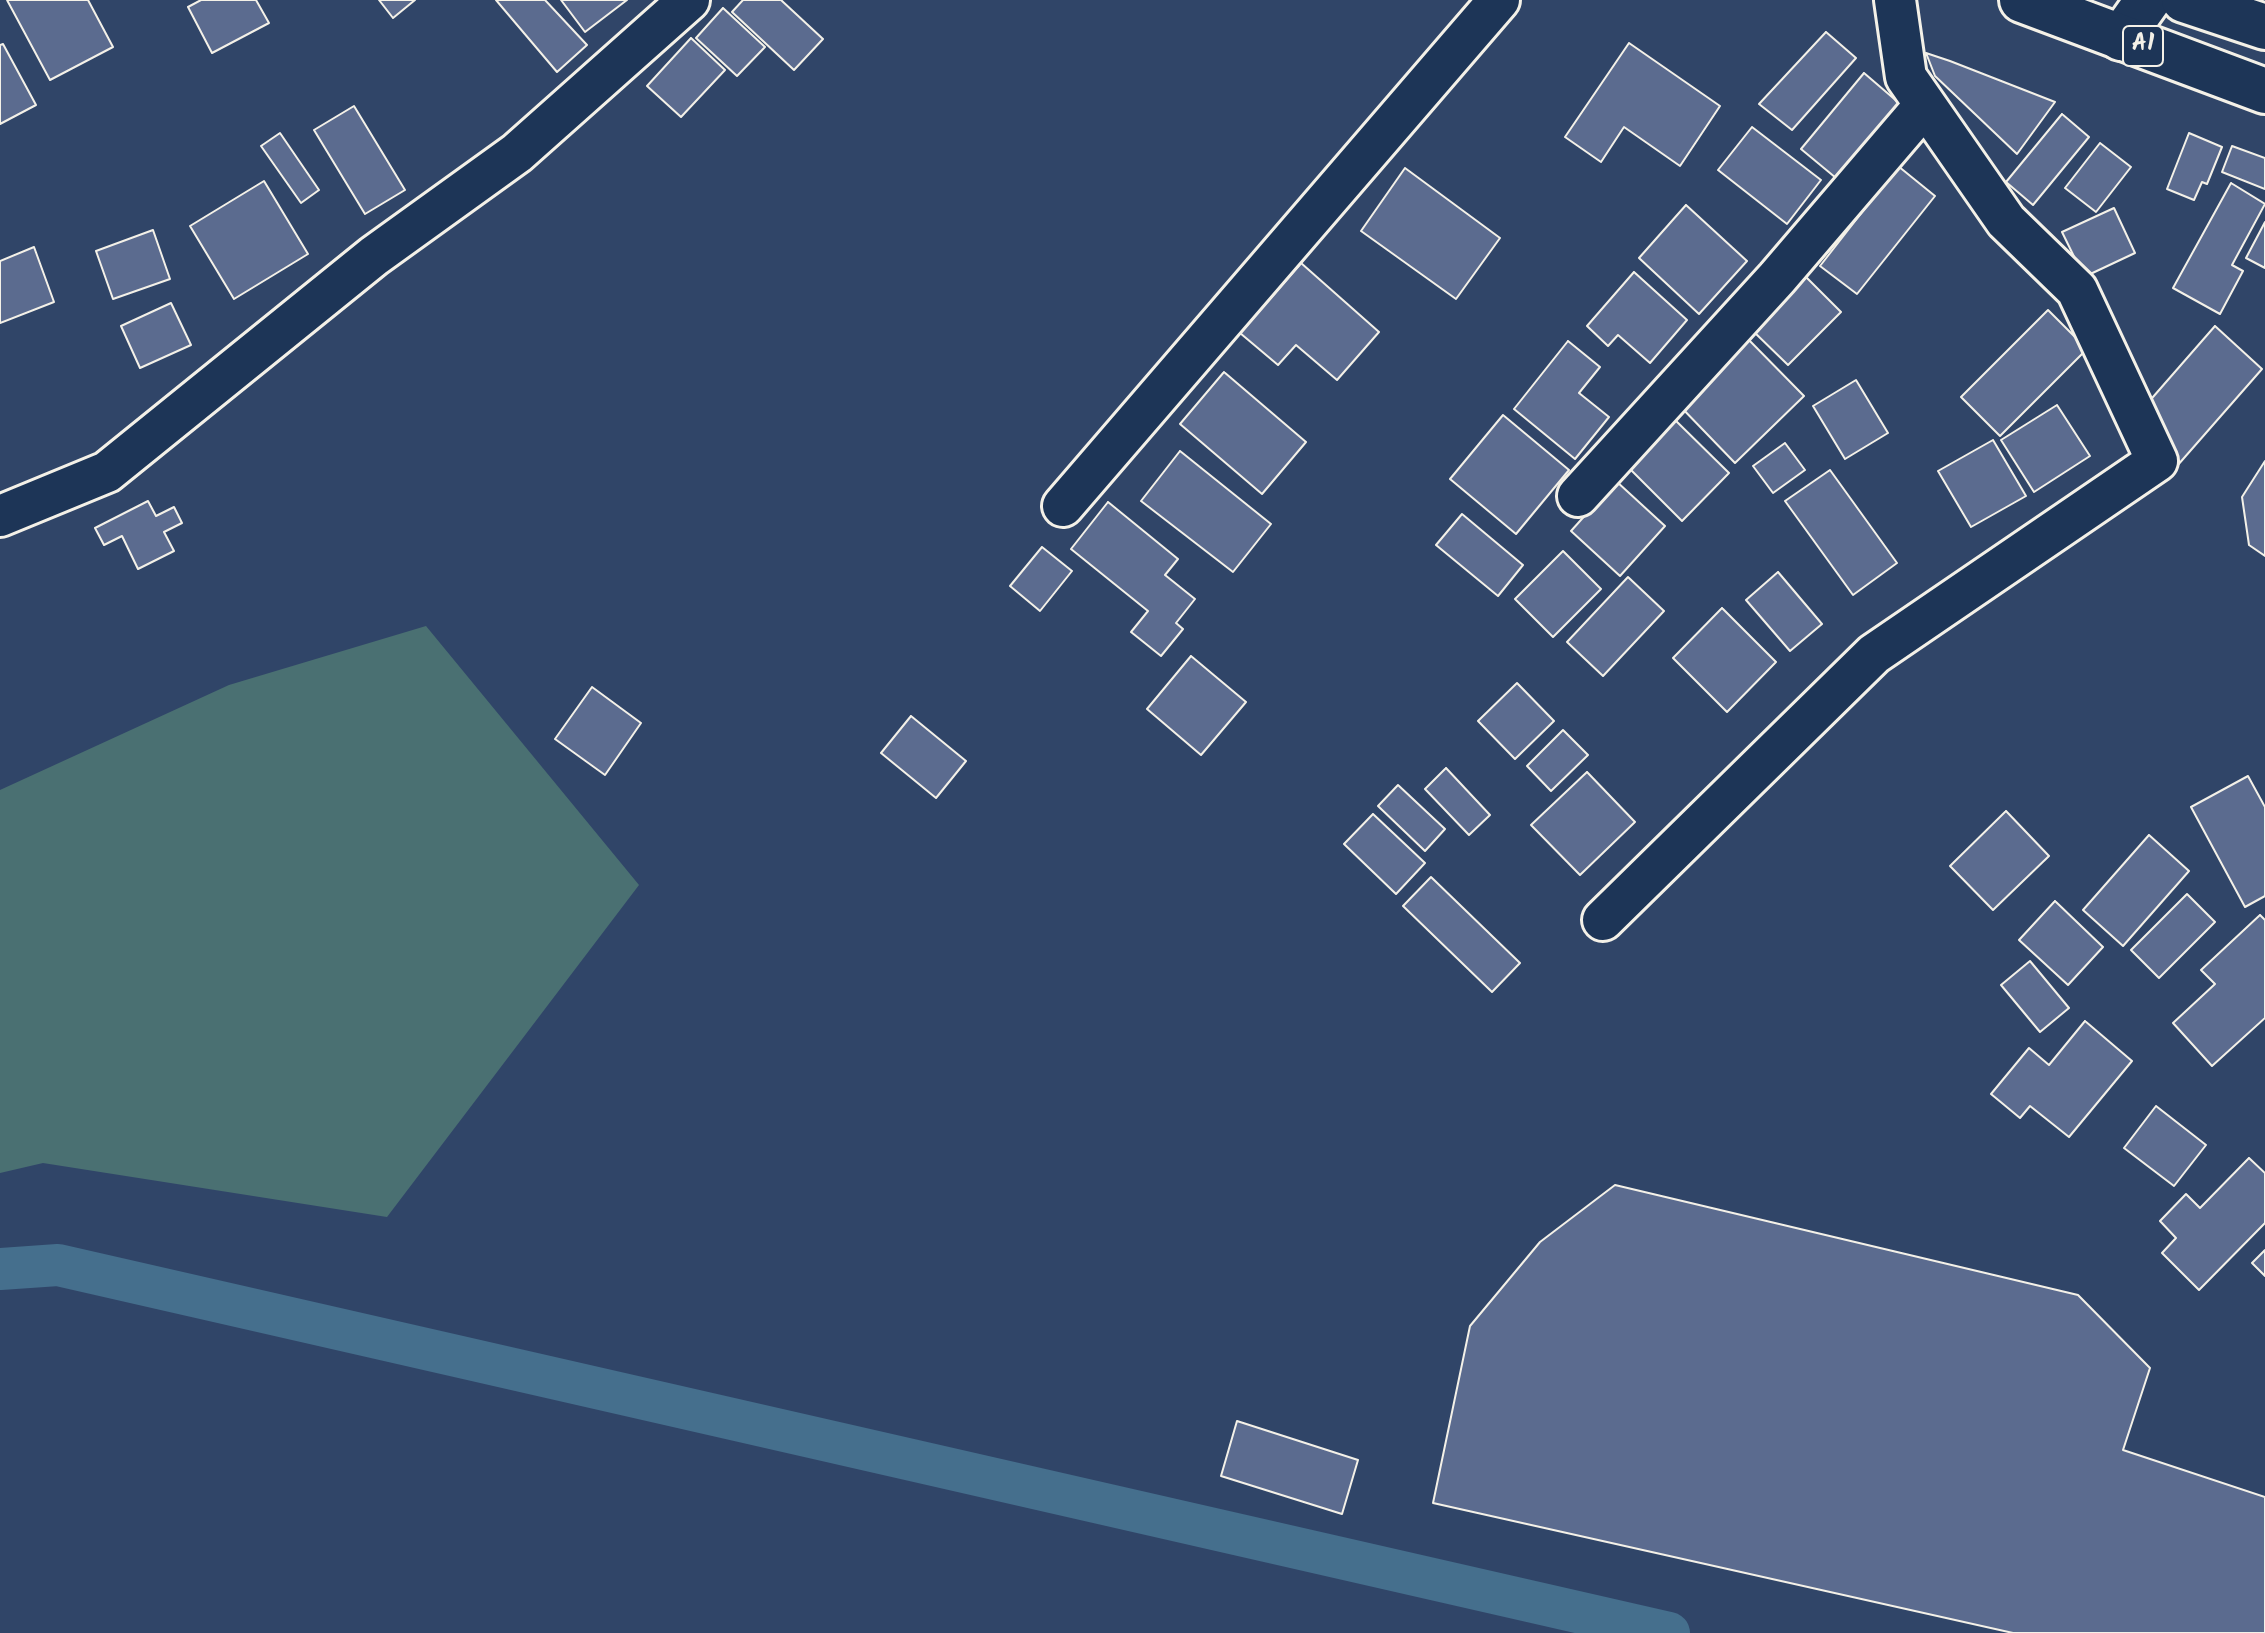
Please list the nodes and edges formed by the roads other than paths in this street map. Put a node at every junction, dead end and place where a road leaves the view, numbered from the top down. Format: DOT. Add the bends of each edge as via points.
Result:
graph roads {
  1 [pos="689,0"];
  2 [pos="1499,0"];
  3 [pos="1895,0"];
  4 [pos="2022,0"];
  5 [pos="2148,0"];
  6 [pos="2184,0"];
  7 [pos="2265,27"];
  8 [pos="2121,38"];
  9 [pos="2265,91"];
  10 [pos="1925,105"];
  11 [pos="1578,496"];
  12 [pos="1063,506"];
  13 [pos="0,516"];
  14 [pos="1603,920"];
  1 -- 13 [label="street" via="517,153 374,256 107,472"];
  2 -- 12 [label="street"];
  3 -- 10 [label="street" via="1906,77"];
  4 -- 8 [label="main road, A1"];
  5 -- 8 [label="main road"];
  6 -- 7 [label="main road, A1"];
  8 -- 9 [label="main road, A1"];
  10 -- 11 [label="street" via="1777,278"];
  10 -- 14 [label="street" via="2006,221 2077,290 2157,461 1874,654"];
}
